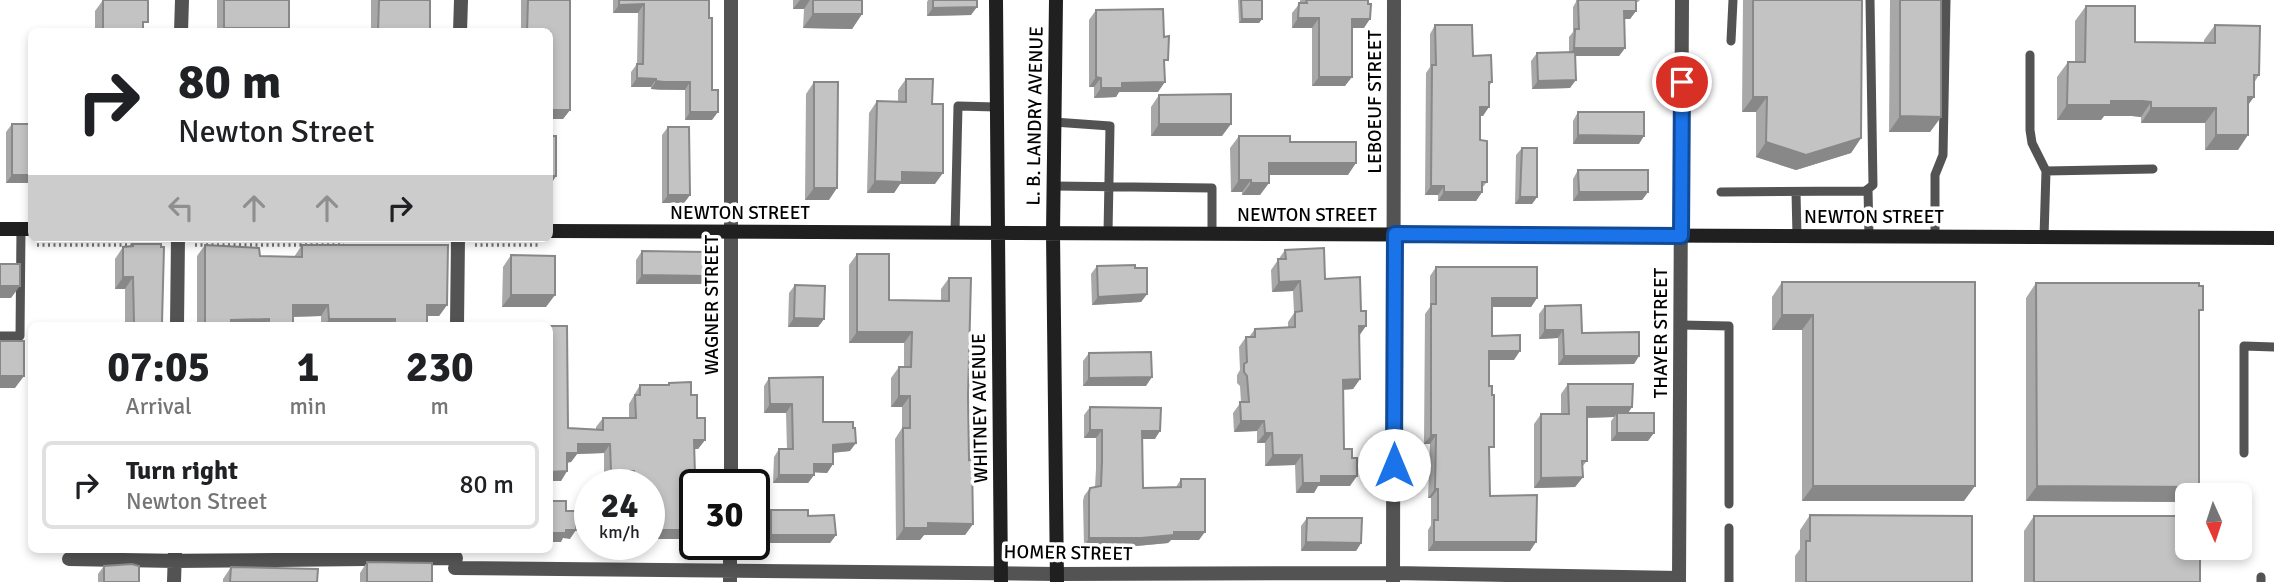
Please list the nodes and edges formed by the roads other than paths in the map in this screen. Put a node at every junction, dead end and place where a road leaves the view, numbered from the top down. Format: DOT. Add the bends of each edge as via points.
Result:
graph roads {
  1 [pos="181,0"];
  2 [pos="461,0"];
  3 [pos="731,0"];
  4 [pos="996,0"];
  5 [pos="1056,0"];
  6 [pos="1394,0"];
  7 [pos="1682,0"];
  8 [pos="1733,0"];
  9 [pos="1870,0"];
  10 [pos="1946,0"];
  11 [pos="181,28"];
  12 [pos="460,28"];
  13 [pos="1731,41"];
  14 [pos="2031,55"];
  15 [pos="996,107"];
  16 [pos="1054,122"];
  17 [pos="2153,169"];
  18 [pos="2046,171"];
  19 [pos="1054,186"];
  20 [pos="1109,186"];
  21 [pos="1868,189"];
  22 [pos="1721,192"];
  23 [pos="1796,192"];
  24 [pos="0,229"];
  25 [pos="26,229"];
  26 [pos="553,231"];
  27 [pos="732,232"];
  28 [pos="955,233"];
  29 [pos="996,233"];
  30 [pos="1053,233"];
  31 [pos="1108,233"];
  32 [pos="1212,234"];
  33 [pos="1395,234"];
  34 [pos="1681,236"];
  35 [pos="1797,236"];
  36 [pos="1870,236"];
  37 [pos="1935,237"];
  38 [pos="2044,237"];
  39 [pos="2274,238"];
  40 [pos="178,242"];
  41 [pos="458,242"];
  42 [pos="177,322"];
  43 [pos="457,322"];
  44 [pos="1681,325"];
  45 [pos="0,336"];
  46 [pos="2274,347"];
  47 [pos="2244,453"];
  48 [pos="731,469"];
  49 [pos="1729,504"];
  50 [pos="1729,528"];
  51 [pos="175,555"];
  52 [pos="69,559"];
  53 [pos="455,564"];
  54 [pos="730,576"];
  55 [pos="1001,577"];
  56 [pos="1393,577"];
  57 [pos="1058,578"];
  58 [pos="1679,580"];
  59 [pos="174,582"];
  60 [pos="1729,582"];
  1 -- 11 [label="street"];
  2 -- 12 [label="street"];
  3 -- 27 [label="street, WAGNER STREET"];
  4 -- 15 [label="main road, L. B. LANDRY AVENUE"];
  5 -- 16 [label="main road, L. B. LANDRY AVENUE"];
  6 -- 33 [label="street, LEBOEUF STREET"];
  7 -- 34 [label="street, THAYER STREET"];
  8 -- 13 [label="lane"];
  9 -- 21 [label="lane" via="1873,185"];
  10 -- 37 [label="lane" via="1943,155 1935,175"];
  14 -- 18 [label="lane" via="2030,130"];
  15 -- 28 [label="lane" via="958,106"];
  15 -- 29 [label="main road, L. B. LANDRY AVENUE"];
  16 -- 19 [label="main road, L. B. LANDRY AVENUE"];
  16 -- 20 [label="lane" via="1110,126"];
  17 -- 18 [label="lane"];
  18 -- 38 [label="lane"];
  19 -- 20 [label="lane"];
  19 -- 30 [label="main road, L. B. LANDRY AVENUE"];
  20 -- 31 [label="lane"];
  20 -- 32 [label="lane" via="1212,188"];
  21 -- 23 [label="lane"];
  21 -- 36 [label="lane"];
  22 -- 23 [label="lane"];
  23 -- 35 [label="lane"];
  24 -- 25 [label="main road"];
  25 -- 45 [label="lane" via="15,269 20,336"];
  26 -- 27 [label="main road, NEWTON STREET"];
  27 -- 28 [label="main road, NEWTON STREET"];
  27 -- 48 [label="street, WAGNER STREET"];
  28 -- 29 [label="main road, NEWTON STREET"];
  29 -- 30 [label="main road, NEWTON STREET"];
  29 -- 55 [label="main road, WHITNEY AVENUE"];
  30 -- 31 [label="main road, NEWTON STREET"];
  30 -- 57 [label="main road"];
  31 -- 32 [label="main road, NEWTON STREET"];
  32 -- 33 [label="main road, NEWTON STREET"];
  33 -- 34 [label="main road, NEWTON STREET"];
  33 -- 56 [label="street, LEBOEUF STREET"];
  34 -- 35 [label="main road, NEWTON STREET"];
  34 -- 44 [label="street, THAYER STREET"];
  35 -- 36 [label="main road, NEWTON STREET"];
  36 -- 37 [label="main road, NEWTON STREET"];
  37 -- 38 [label="main road, NEWTON STREET"];
  38 -- 39 [label="main road, NEWTON STREET"];
  40 -- 42 [label="street"];
  41 -- 43 [label="street"];
  44 -- 49 [label="lane" via="1729,326"];
  44 -- 58 [label="street, THAYER STREET"];
  46 -- 47 [label="lane" via="2244,346"];
  50 -- 60 [label="lane"];
  51 -- 52 [label="street, HOMER STREET"];
  51 -- 53 [label="street, HOMER STREET"];
  51 -- 59 [label="street"];
  53 -- 54 [label="street, HOMER STREET"];
  54 -- 55 [label="street, HOMER STREET"];
  55 -- 57 [label="street, HOMER STREET"];
  56 -- 57 [label="street, HOMER STREET"];
  56 -- 58 [label="street, HOMER STREET"];
}
